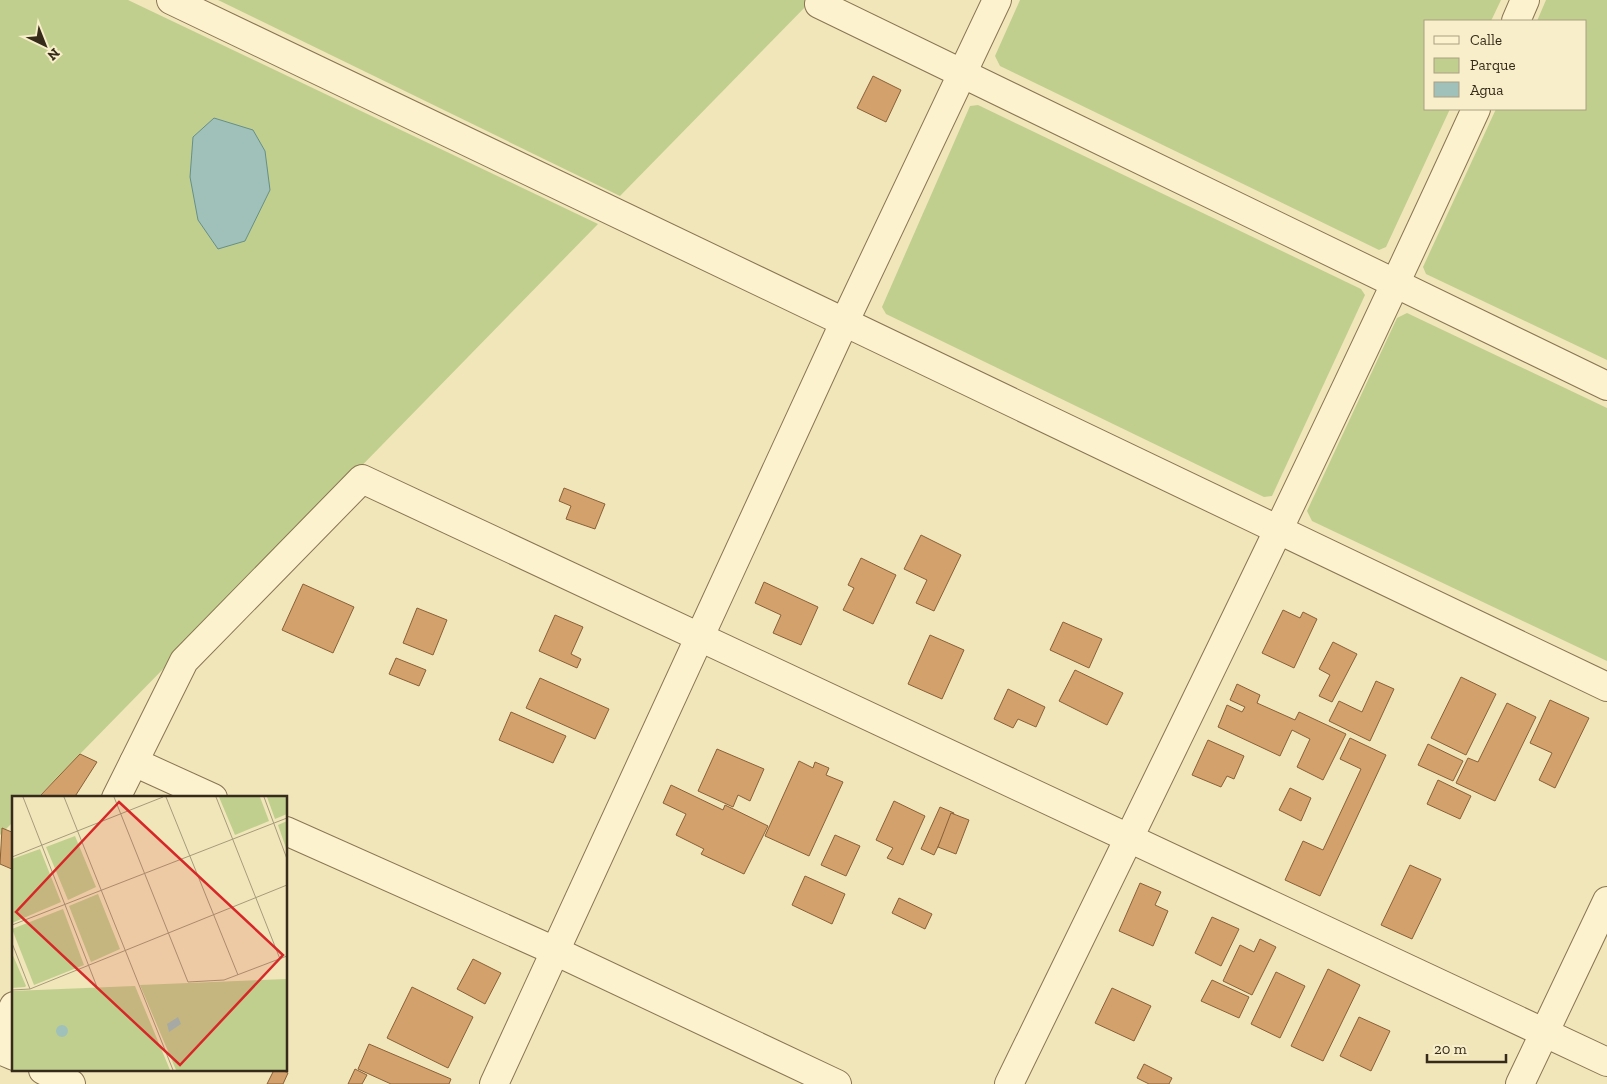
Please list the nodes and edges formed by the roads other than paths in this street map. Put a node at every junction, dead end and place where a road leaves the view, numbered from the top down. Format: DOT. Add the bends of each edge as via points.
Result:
graph roads {
  1 [pos="171,0"];
  2 [pos="997,0"];
  3 [pos="1525,0"];
  4 [pos="819,4"];
  5 [pos="1516,20"];
  6 [pos="962,74"];
  7 [pos="1476,110"];
  8 [pos="1396,284"];
  9 [pos="844,323"];
  10 [pos="1607,386"];
  11 [pos="1278,530"];
  12 [pos="699,637"];
  13 [pos="1607,687"];
  14 [pos="134,762"];
  15 [pos="117,796"];
  16 [pos="209,796"];
  17 [pos="288,832"];
  18 [pos="1129,838"];
  19 [pos="1607,902"];
  20 [pos="555,951"];
  21 [pos="12,1010"];
  22 [pos="1544,1032"];
  23 [pos="0,1034"];
  24 [pos="0,1050"];
  25 [pos="12,1055"];
  26 [pos="1607,1062"];
  27 [pos="47,1072"];
  28 [pos="71,1084"];
  29 [pos="494,1084"];
  30 [pos="837,1084"];
  31 [pos="1009,1084"];
  32 [pos="1520,1084"];
  1 -- 9 [label="street"];
  2 -- 6 [label="street"];
  3 -- 5 [label="street"];
  4 -- 6 [label="street"];
  6 -- 8 [label="street"];
  6 -- 9 [label="street"];
  7 -- 8 [label="street"];
  8 -- 10 [label="street"];
  8 -- 11 [label="street"];
  9 -- 11 [label="street"];
  9 -- 12 [label="street"];
  11 -- 13 [label="street"];
  11 -- 18 [label="street"];
  12 -- 14 [label="street" via="362,480 184,661"];
  12 -- 18 [label="street"];
  12 -- 20 [label="street"];
  14 -- 15 [label="street"];
  14 -- 16 [label="street"];
  17 -- 20 [label="street"];
  18 -- 22 [label="street"];
  18 -- 31 [label="street"];
  19 -- 22 [label="street"];
  20 -- 29 [label="street"];
  20 -- 30 [label="street"];
  21 -- 23 [label="street"];
  22 -- 26 [label="street"];
  22 -- 32 [label="street"];
  24 -- 25 [label="street"];
  27 -- 28 [label="street"];
}
